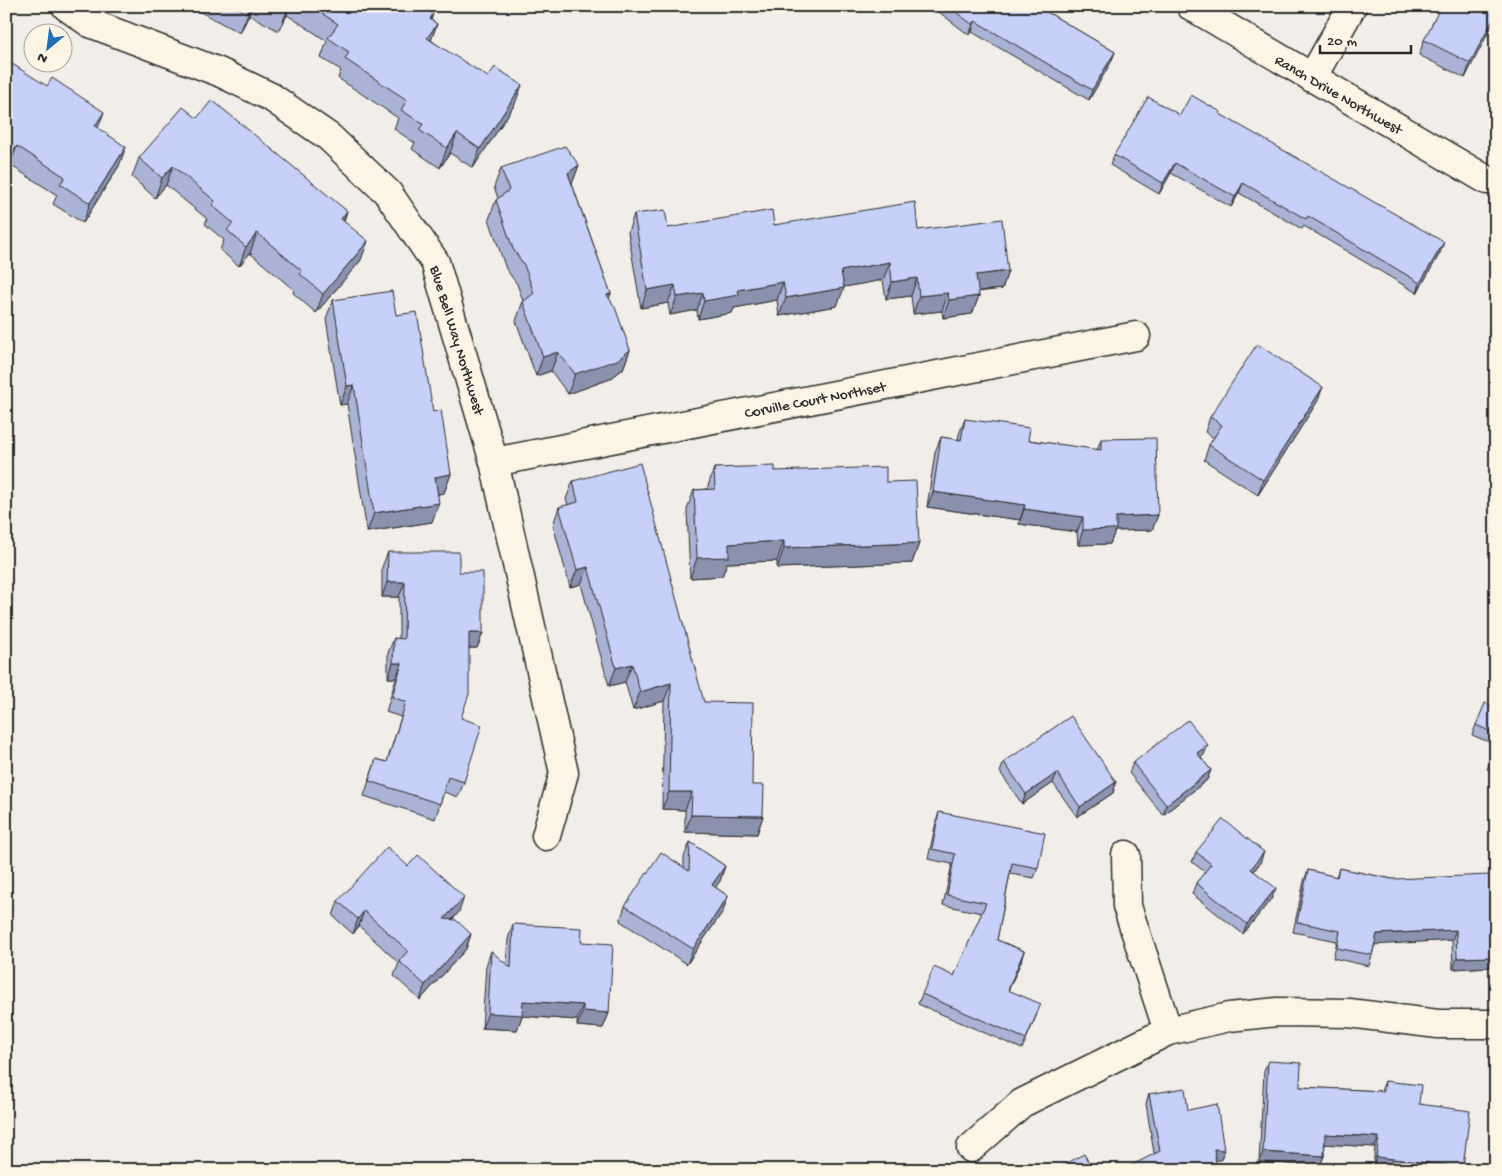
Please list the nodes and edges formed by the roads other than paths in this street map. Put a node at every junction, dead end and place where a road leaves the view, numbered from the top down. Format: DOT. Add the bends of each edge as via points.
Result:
graph roads {
  1 [pos="66,6"];
  2 [pos="1191,6"];
  3 [pos="1352,6"];
  4 [pos="1312,78"];
  5 [pos="1487,180"];
  6 [pos="1136,336"];
  7 [pos="494,462"];
  8 [pos="546,836"];
  9 [pos="1126,855"];
  10 [pos="1496,1024"];
  11 [pos="1168,1031"];
  12 [pos="971,1148"];
  1 -- 7 [label="street, Blue Bell Way Northwest" via="90,23 219,72 271,97 329,137 388,192 435,262"];
  2 -- 4 [label="street, Ranch Drive Northwest"];
  3 -- 4 [label="street"];
  4 -- 5 [label="street, Ranch Drive Northwest"];
  6 -- 7 [label="street, Corville Court Northset"];
  7 -- 8 [label="street, Blue Bell Way Northwest" via="564,773"];
  9 -- 11 [label="street" via="1127,906"];
  10 -- 11 [label="street" via="1438,1024 1349,1013 1277,1012 1229,1017"];
  11 -- 12 [label="street" via="1022,1103"];
}
